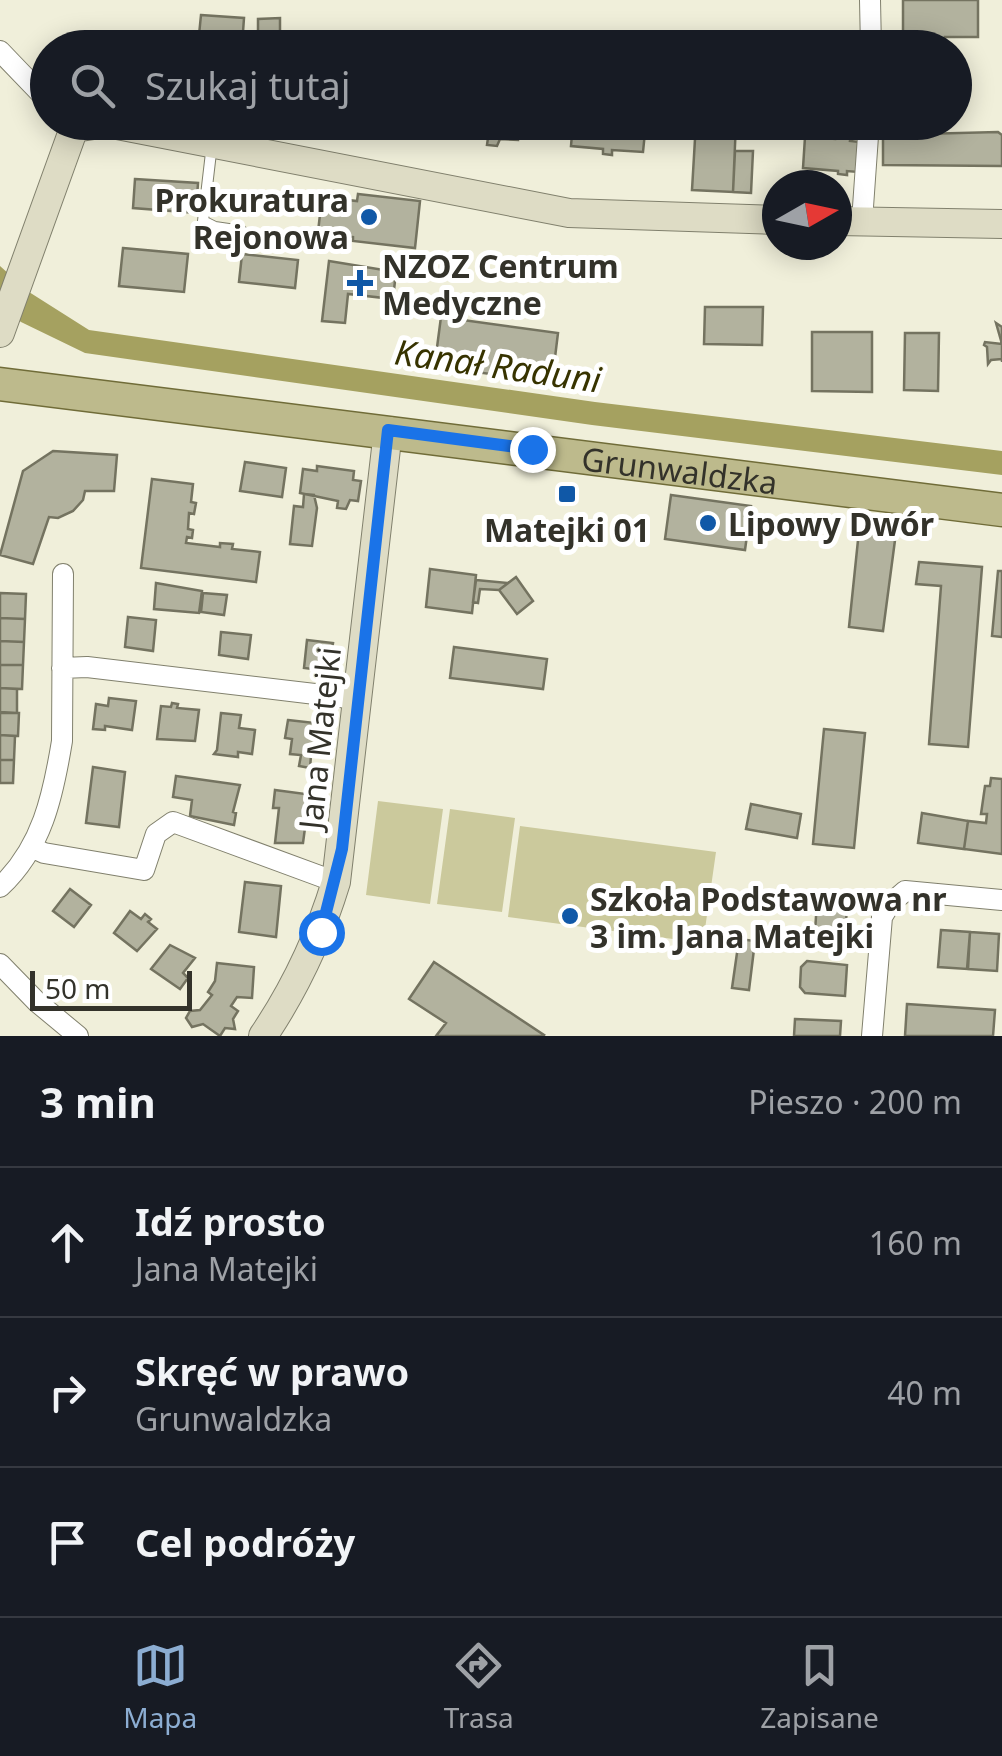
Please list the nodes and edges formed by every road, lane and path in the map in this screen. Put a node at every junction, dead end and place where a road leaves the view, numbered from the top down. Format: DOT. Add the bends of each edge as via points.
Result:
graph roads {
  1 [pos="870,0"];
  2 [pos="871,30"];
  3 [pos="0,51"];
  4 [pos="30,82"];
  5 [pos="67,140"];
  6 [pos="196,140"];
  7 [pos="865,140"];
  8 [pos="212,143"];
  9 [pos="852,205"];
  10 [pos="762,219"];
  11 [pos="852,221"];
  12 [pos="1002,224"];
  13 [pos="242,231"];
  14 [pos="2,326"];
  15 [pos="0,384"];
  16 [pos="388,430"];
  17 [pos="1002,510"];
  18 [pos="63,574"];
  19 [pos="62,668"];
  20 [pos="358,699"];
  21 [pos="33,848"];
  22 [pos="336,882"];
  23 [pos="0,887"];
  24 [pos="1002,900"];
  25 [pos="0,964"];
  26 [pos="78,1036"];
  27 [pos="264,1036"];
  28 [pos="872,1036"];
  1 -- 2 [label="street"];
  3 -- 4 [label="street"];
  5 -- 14 [label="street"];
  6 -- 8 [label="street"];
  7 -- 9 [label="street"];
  8 -- 10 [label="street" via="569,213"];
  8 -- 13 [label="lane" via="203,221"];
  11 -- 12 [label="street"];
  15 -- 16 [label="main road, Grunwaldzka"];
  16 -- 17 [label="main road, Grunwaldzka"];
  16 -- 20 [label="street, Jana Matejki"];
  18 -- 19 [label="street"];
  19 -- 20 [label="street"];
  19 -- 21 [label="street" via="62,741"];
  20 -- 22 [label="street, Jana Matejki"];
  21 -- 22 [label="street" via="144,870 156,834 173,822"];
  21 -- 23 [label="street"];
  22 -- 27 [label="street, Jana Matejki" via="321,932"];
  24 -- 28 [label="street" via="905,891 890,904 880,926"];
  25 -- 26 [label="street"];
}
